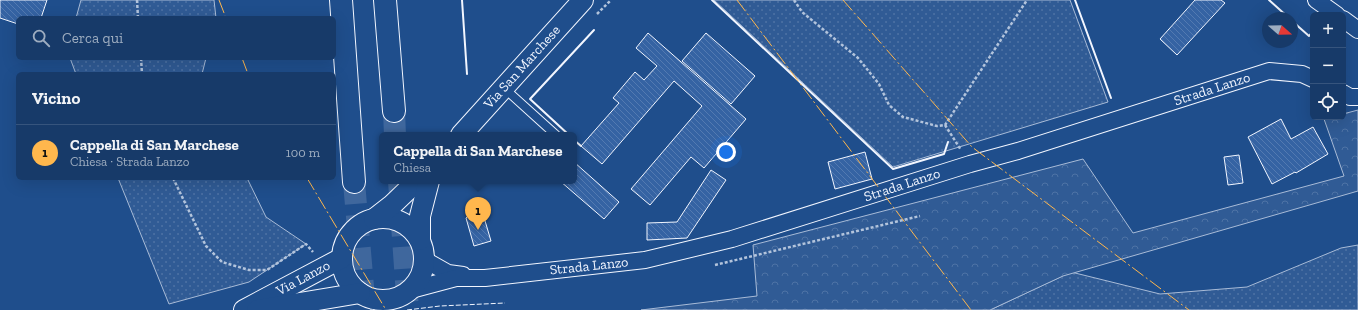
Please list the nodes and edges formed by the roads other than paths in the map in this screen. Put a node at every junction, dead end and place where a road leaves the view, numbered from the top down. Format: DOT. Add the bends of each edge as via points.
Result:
graph roads {
  1 [pos="341,0"];
  2 [pos="385,0"];
  3 [pos="583,0"];
  4 [pos="1316,0"];
  5 [pos="1333,12"];
  6 [pos="1346,21"];
  7 [pos="1358,30"];
  8 [pos="1310,78"];
  9 [pos="504,87"];
  10 [pos="1346,95"];
  11 [pos="1358,97"];
  12 [pos="394,111"];
  13 [pos="464,132"];
  14 [pos="553,132"];
  15 [pos="354,182"];
  16 [pos="414,184"];
  17 [pos="428,184"];
  18 [pos="374,219"];
  19 [pos="420,240"];
  20 [pos="425,260"];
  21 [pos="334,262"];
  22 [pos="485,278"];
  23 [pos="411,290"];
  24 [pos="360,293"];
  25 [pos="244,310"];
  26 [pos="256,310"];
  1 -- 15 [label="highway"];
  2 -- 12 [label="highway"];
  3 -- 9 [label="street, Via San Marchese"];
  4 -- 5 [label="street"];
  6 -- 7 [label="street"];
  8 -- 22 [label="street, Strada Lanzo" via="1302,74 1269,71 732,239 645,260"];
  9 -- 13 [label="street, Via San Marchese"];
  9 -- 14 [label="lane"];
  10 -- 11 [label="street"];
  16 -- 18 [label="street"];
  17 -- 19 [label="street" via="420,216"];
  18 -- 19 [label="street" via="388,218 401,222 412,229"];
  18 -- 21 [label="street" via="351,233"];
  19 -- 20 [label="street"];
  20 -- 22 [label="street, Strada Lanzo" via="448,274"];
  20 -- 23 [label="street" via="418,282"];
  21 -- 24 [label="street"];
  21 -- 25 [label="street, Via Lanzo"];
  22 -- 23 [label="street, Strada Lanzo" via="456,278"];
  23 -- 24 [label="street" via="399,298 386,301 372,299"];
  24 -- 26 [label="street, Via Lanzo"];
}
